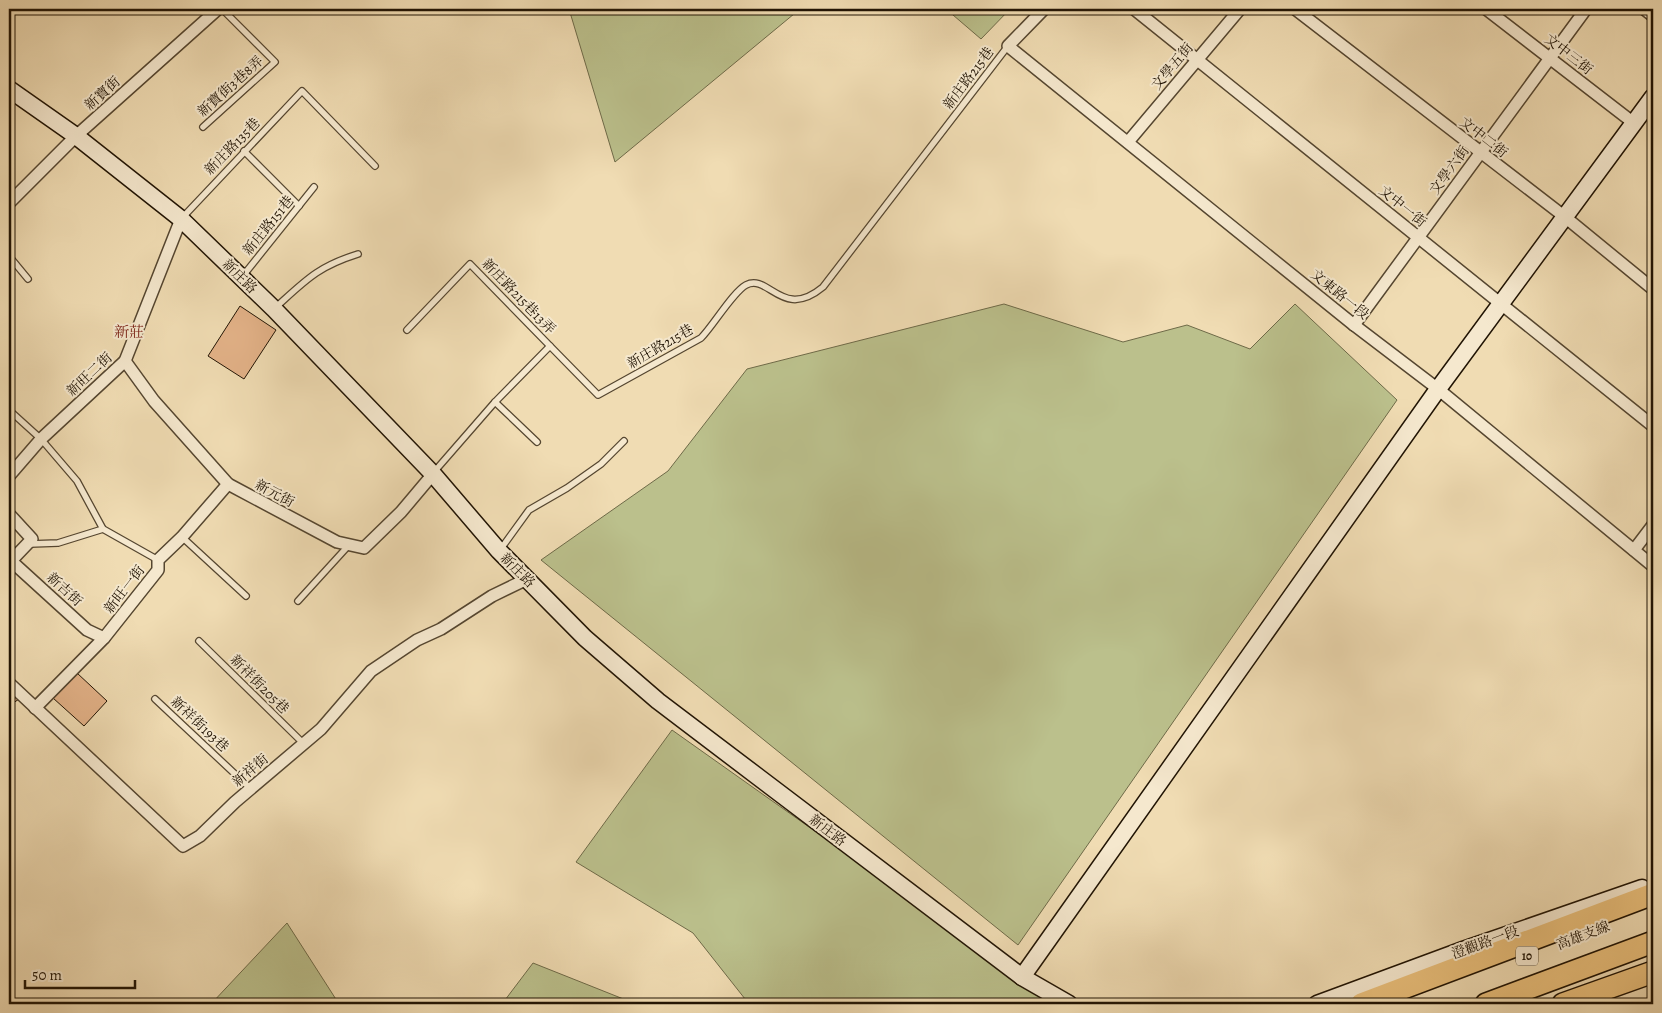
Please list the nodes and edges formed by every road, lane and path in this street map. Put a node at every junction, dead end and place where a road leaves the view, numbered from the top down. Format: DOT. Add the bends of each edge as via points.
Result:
graph roads {
  1 [pos="218,9"];
  2 [pos="222,9"];
  3 [pos="1044,9"];
  4 [pos="1134,9"];
  5 [pos="1240,9"];
  6 [pos="1295,9"];
  7 [pos="1486,9"];
  8 [pos="1586,9"];
  9 [pos="1644,9"];
  10 [pos="1653,16"];
  11 [pos="1008,46"];
  12 [pos="1550,58"];
  13 [pos="1197,60"];
  14 [pos="9,88"];
  15 [pos="1653,97"];
  16 [pos="1634,124"];
  17 [pos="203,128"];
  18 [pos="76,136"];
  19 [pos="1128,142"];
  20 [pos="244,150"];
  21 [pos="1480,154"];
  22 [pos="375,166"];
  23 [pos="314,187"];
  24 [pos="9,203"];
  25 [pos="299,206"];
  26 [pos="1565,217"];
  27 [pos="181,219"];
  28 [pos="1418,238"];
  29 [pos="358,254"];
  30 [pos="9,256"];
  31 [pos="241,278"];
  32 [pos="28,279"];
  33 [pos="1653,289"];
  34 [pos="1502,303"];
  35 [pos="274,309"];
  36 [pos="1354,325"];
  37 [pos="407,330"];
  38 [pos="550,346"];
  39 [pos="125,361"];
  40 [pos="1438,389"];
  41 [pos="495,402"];
  42 [pos="9,410"];
  43 [pos="1653,426"];
  44 [pos="41,439"];
  45 [pos="624,441"];
  46 [pos="537,442"];
  47 [pos="433,474"];
  48 [pos="9,476"];
  49 [pos="228,484"];
  50 [pos="9,514"];
  51 [pos="1653,525"];
  52 [pos="103,529"];
  53 [pos="182,537"];
  54 [pos="28,544"];
  55 [pos="349,545"];
  56 [pos="1634,550"];
  57 [pos="499,551"];
  58 [pos="10,560"];
  59 [pos="158,560"];
  60 [pos="1653,566"];
  61 [pos="527,579"];
  62 [pos="246,596"];
  63 [pos="298,601"];
  64 [pos="104,638"];
  65 [pos="199,641"];
  66 [pos="9,683"];
  67 [pos="155,699"];
  68 [pos="35,708"];
  69 [pos="304,744"];
  70 [pos="251,789"];
  71 [pos="1653,884"];
  72 [pos="1653,894"];
  73 [pos="1653,909"];
  74 [pos="1653,942"];
  75 [pos="1653,972"];
  76 [pos="1022,977"];
  77 [pos="1069,1004"];
  78 [pos="1317,1004"];
  79 [pos="1361,1004"];
  80 [pos="1401,1004"];
  81 [pos="1486,1004"];
  82 [pos="1563,1004"];
  1 -- 18 [label="street, 新寶街"];
  2 -- 17 [label="lane, 新寶街3巷8弄" via="274,62"];
  3 -- 11 [label="street"];
  4 -- 13 [label="street, 文中一街"];
  5 -- 13 [label="street, 文學五街"];
  6 -- 21 [label="street, 文中二街"];
  7 -- 12 [label="street, 文中三街"];
  8 -- 12 [label="street, 文學六街"];
  9 -- 10 [label="street"];
  11 -- 19 [label="street, 文東路一段"];
  11 -- 38 [label="lane, 新庄路215巷" via="823,288 811,298 787,299 756,283 746,284 701,338 598,395"];
  12 -- 16 [label="street, 文中三街"];
  12 -- 21 [label="street, 文學六街"];
  13 -- 19 [label="street, 文學五街"];
  13 -- 28 [label="street, 文中一街"];
  14 -- 18 [label="street, 新庄路"];
  15 -- 16 [label="street"];
  16 -- 26 [label="street"];
  18 -- 24 [label="street, 新寶街"];
  18 -- 27 [label="street, 新庄路"];
  19 -- 36 [label="street, 文東路一段"];
  20 -- 22 [label="lane, 新庄路135巷" via="302,91"];
  20 -- 25 [label="lane"];
  20 -- 27 [label="lane, 新庄路135巷"];
  21 -- 26 [label="street, 文中二街"];
  21 -- 28 [label="street, 文學六街"];
  23 -- 25 [label="lane, 新庄路151巷"];
  25 -- 31 [label="lane, 新庄路151巷"];
  26 -- 33 [label="street, 文中二街"];
  26 -- 34 [label="street"];
  27 -- 31 [label="street, 新庄路"];
  27 -- 39 [label="street, 新旺二街"];
  28 -- 34 [label="street, 文中一街"];
  28 -- 36 [label="street, 文學六街"];
  29 -- 35 [label="lane" via="314,272"];
  30 -- 32 [label="lane"];
  31 -- 35 [label="street, 新庄路"];
  34 -- 40 [label="street"];
  34 -- 43 [label="street, 文中一街"];
  35 -- 47 [label="street, 新庄路"];
  36 -- 40 [label="street, 文東路一段"];
  37 -- 38 [label="lane, 新庄路215巷13弄" via="470,264"];
  38 -- 41 [label="lane"];
  39 -- 44 [label="street, 新旺二街"];
  39 -- 49 [label="street, 新元街" via="154,401"];
  40 -- 56 [label="street, 文東路一段"];
  40 -- 76 [label="street"];
  41 -- 46 [label="lane"];
  41 -- 47 [label="lane"];
  42 -- 44 [label="lane"];
  44 -- 48 [label="street, 新旺二街"];
  44 -- 52 [label="lane" via="77,481"];
  45 -- 57 [label="lane" via="601,464 568,488 529,510"];
  47 -- 55 [label="street" via="401,512 364,548"];
  47 -- 57 [label="street, 新庄路"];
  49 -- 53 [label="street, 新旺一街"];
  49 -- 55 [label="street, 新元街" via="337,542"];
  50 -- 54 [label="street" via="32,539"];
  51 -- 56 [label="street"];
  52 -- 54 [label="lane" via="58,543"];
  52 -- 59 [label="lane"];
  53 -- 59 [label="street, 新旺一街"];
  53 -- 62 [label="lane"];
  54 -- 58 [label="street"];
  55 -- 63 [label="lane"];
  56 -- 60 [label="street, 文東路一段"];
  57 -- 61 [label="street, 新庄路"];
  58 -- 64 [label="street, 新吉街" via="87,630"];
  59 -- 64 [label="street, 新旺一街" via="158,570"];
  61 -- 69 [label="street, 新祥街" via="417,640 371,671"];
  61 -- 76 [label="street, 新庄路" via="585,638 658,701"];
  64 -- 68 [label="street, 新旺一街"];
  65 -- 69 [label="lane, 新祥街205巷"];
  66 -- 68 [label="street, 新祥街"];
  67 -- 70 [label="lane, 新祥街193巷"];
  68 -- 70 [label="street, 新祥街" via="183,846 200,836"];
  69 -- 70 [label="street, 新祥街"];
  71 -- 78 [label="street, 澄觀路一段"];
  72 -- 79 [label="highway"];
  73 -- 80 [label="highway, 高雄支線 / 10"];
  74 -- 81 [label="highway, 10"];
  75 -- 82 [label="highway"];
  76 -- 77 [label="street, 新庄路"];
}
